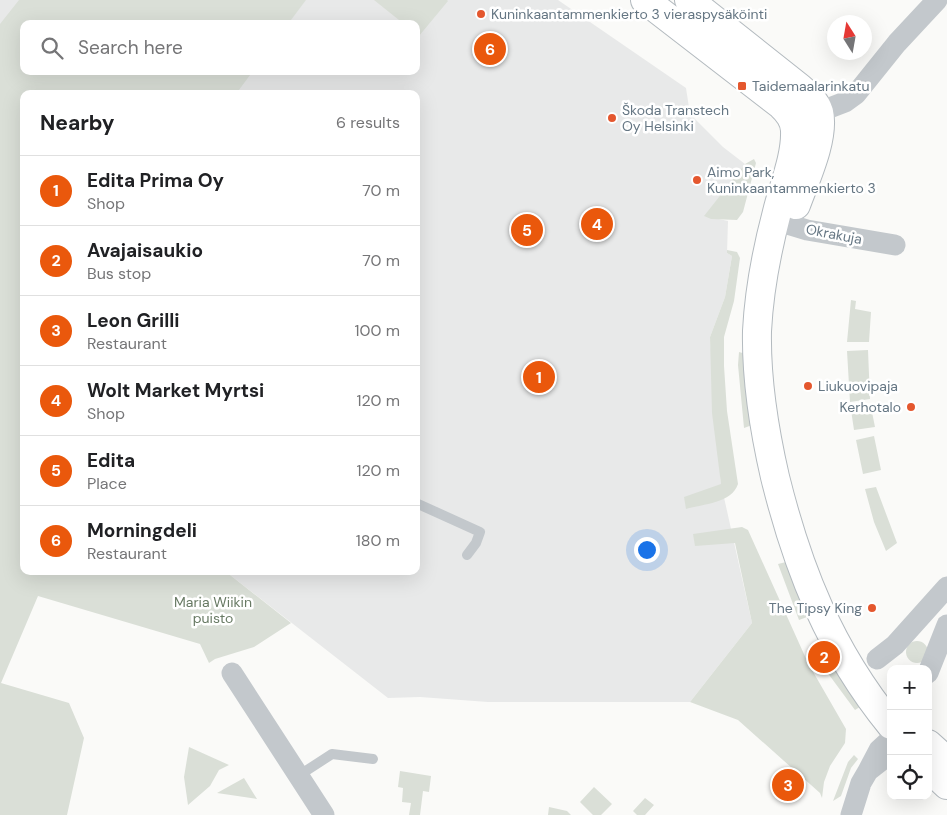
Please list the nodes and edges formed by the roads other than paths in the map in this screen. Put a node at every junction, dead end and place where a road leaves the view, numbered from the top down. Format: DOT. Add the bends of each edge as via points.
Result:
graph roads {
  1 [pos="644,0"];
  2 [pos="689,0"];
  3 [pos="937,0"];
  4 [pos="818,112"];
  5 [pos="794,123"];
  6 [pos="782,223"];
  7 [pos="895,245"];
  8 [pos="420,505"];
  9 [pos="467,555"];
  10 [pos="945,594"];
  11 [pos="947,626"];
  12 [pos="931,665"];
  13 [pos="864,666"];
  14 [pos="232,673"];
  15 [pos="887,696"];
  16 [pos="887,716"];
  17 [pos="887,743"];
  18 [pos="932,748"];
  19 [pos="889,755"];
  20 [pos="373,759"];
  21 [pos="947,761"];
  22 [pos="932,771"];
  23 [pos="868,772"];
  24 [pos="298,776"];
  25 [pos="947,784"];
  26 [pos="324,815"];
  27 [pos="851,815"];
  1 -- 5 [label="street" via="781,104"];
  2 -- 4 [label="street" via="805,92"];
  3 -- 4 [label="street" via="856,94 845,102"];
  4 -- 5 [label="street"];
  4 -- 6 [label="street" via="820,135"];
  5 -- 6 [label="street" via="794,146"];
  6 -- 7 [label="street, Okrakuja"];
  6 -- 13 [label="street" via="768,248 757,331 765,434 781,504 819,613"];
  8 -- 9 [label="lane" via="480,532"];
  10 -- 13 [label="street" via="895,645"];
  11 -- 12 [label="street"];
  13 -- 15 [label="street"];
  13 -- 16 [label="street"];
  14 -- 24 [label="street"];
  17 -- 23 [label="street" via="879,750"];
  18 -- 21 [label="street"];
  19 -- 23 [label="street"];
  20 -- 24 [label="lane" via="332,754"];
  22 -- 25 [label="street"];
  23 -- 27 [label="street" via="860,783"];
  24 -- 26 [label="street"];
}
